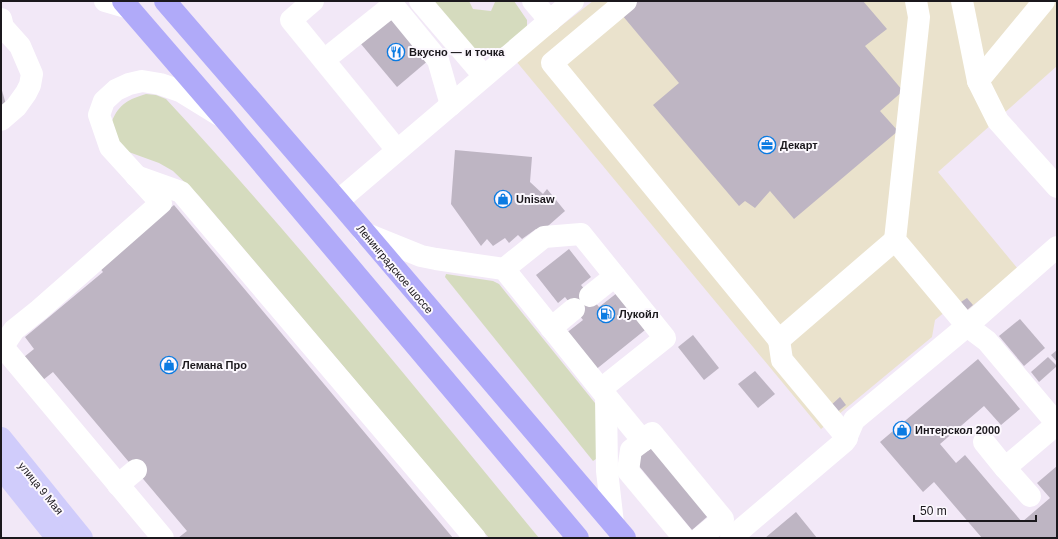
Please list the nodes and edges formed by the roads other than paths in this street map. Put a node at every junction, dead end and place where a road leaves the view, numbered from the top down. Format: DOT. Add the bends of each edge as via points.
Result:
graph roads {
  1 [pos="105,1"];
  2 [pos="165,1"];
  3 [pos="313,1"];
  4 [pos="420,1"];
  5 [pos="533,1"];
  6 [pos="573,1"];
  7 [pos="626,1"];
  8 [pos="916,1"];
  9 [pos="962,1"];
  10 [pos="1044,1"];
  11 [pos="126,4"];
  12 [pos="550,21"];
  13 [pos="1,22"];
  14 [pos="324,60"];
  15 [pos="484,76"];
  16 [pos="978,80"];
  17 [pos="450,105"];
  18 [pos="224,118"];
  19 [pos="1,120"];
  20 [pos="398,150"];
  21 [pos="136,176"];
  22 [pos="1057,187"];
  23 [pos="338,201"];
  24 [pos="364,233"];
  25 [pos="895,240"];
  26 [pos="1057,247"];
  27 [pos="504,269"];
  28 [pos="616,276"];
  29 [pos="967,326"];
  30 [pos="551,328"];
  31 [pos="779,340"];
  32 [pos="2,348"];
  33 [pos="604,393"];
  34 [pos="1057,424"];
  35 [pos="1,438"];
  36 [pos="643,440"];
  37 [pos="984,442"];
  38 [pos="838,449"];
  39 [pos="1,468"];
  40 [pos="1005,468"];
  41 [pos="136,470"];
  42 [pos="118,485"];
  43 [pos="1030,496"];
  44 [pos="619,530"];
  45 [pos="49,535"];
  46 [pos="82,538"];
  47 [pos="163,538"];
  48 [pos="475,538"];
  49 [pos="578,538"];
  50 [pos="684,538"];
  51 [pos="700,538"];
  52 [pos="731,538"];
  1 -- 11 [label="lane"];
  2 -- 23 [label="highway, Ленинградское шоссе"];
  3 -- 14 [label="lane" via="291,20"];
  4 -- 15 [label="lane"];
  5 -- 12 [label="lane"];
  6 -- 12 [label="lane"];
  7 -- 31 [label="lane" via="552,63"];
  8 -- 25 [label="lane" via="919,16"];
  9 -- 16 [label="lane"];
  10 -- 16 [label="lane"];
  11 -- 18 [label="highway"];
  12 -- 15 [label="lane"];
  13 -- 19 [label="lane" via="20,46 32,74 26,93 16,107"];
  14 -- 17 [label="lane" via="394,5 438,60"];
  14 -- 20 [label="lane"];
  15 -- 17 [label="lane"];
  16 -- 22 [label="lane" via="998,120"];
  17 -- 20 [label="lane"];
  18 -- 21 [label="lane" via="180,91 160,84 142,81 116,90 104,101 99,115 110,147"];
  18 -- 49 [label="highway"];
  20 -- 23 [label="lane"];
  21 -- 32 [label="lane" via="161,203 143,225 43,314 14,330"];
  21 -- 48 [label="lane" via="181,192"];
  23 -- 24 [label="highway, Ленинградское шоссе"];
  24 -- 27 [label="lane" via="421,256"];
  24 -- 44 [label="highway, Ленинградское шоссе"];
  25 -- 29 [label="lane"];
  25 -- 31 [label="lane"];
  26 -- 29 [label="lane"];
  27 -- 28 [label="lane" via="544,237 582,234"];
  27 -- 30 [label="lane"];
  28 -- 30 [label="lane"];
  28 -- 33 [label="lane" via="665,338"];
  29 -- 34 [label="lane" via="987,341"];
  29 -- 38 [label="lane" via="854,420"];
  30 -- 33 [label="lane"];
  31 -- 38 [label="lane" via="782,360"];
  32 -- 42 [label="lane"];
  33 -- 36 [label="lane"];
  33 -- 44 [label="lane" via="607,471"];
  34 -- 40 [label="lane"];
  35 -- 46 [label="main road, улица 9 Мая"];
  36 -- 50 [label="lane" via="631,450 628,471"];
  36 -- 51 [label="lane" via="652,433 724,519"];
  37 -- 40 [label="lane"];
  38 -- 52 [label="lane" via="804,480"];
  39 -- 45 [label="main road, улица 9 Мая"];
  40 -- 43 [label="lane"];
  41 -- 42 [label="lane"];
  42 -- 47 [label="lane"];
}
